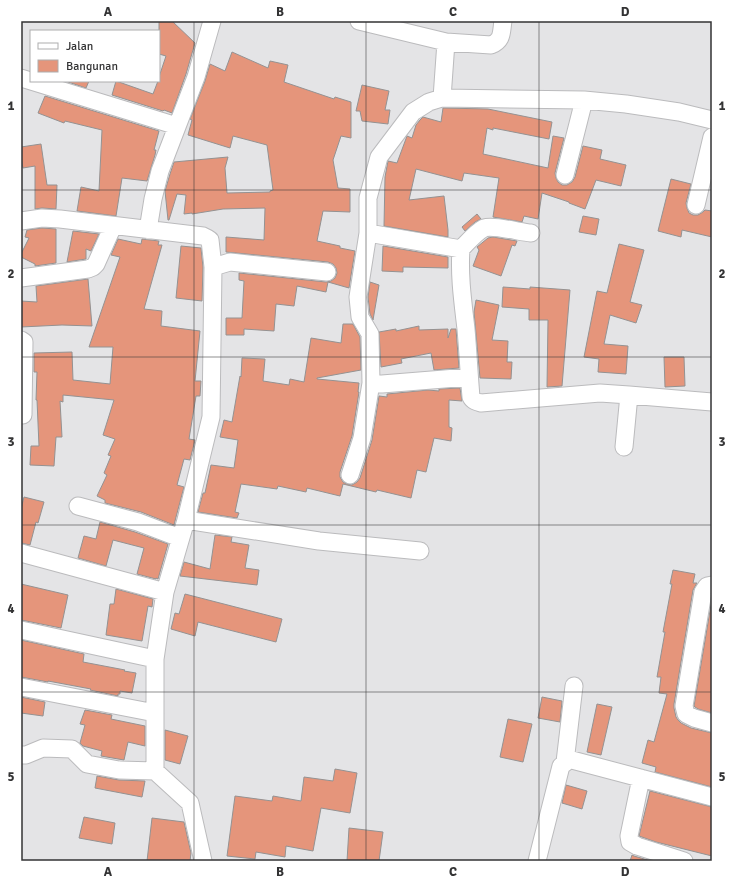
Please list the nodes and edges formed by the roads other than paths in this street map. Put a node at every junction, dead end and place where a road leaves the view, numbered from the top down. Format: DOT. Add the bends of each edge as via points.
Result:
graph roads {
  1 [pos="212,21"];
  2 [pos="359,21"];
  3 [pos="503,21"];
  4 [pos="446,42"];
  5 [pos="34,82"];
  6 [pos="442,98"];
  7 [pos="584,100"];
  8 [pos="712,120"];
  9 [pos="177,126"];
  10 [pos="712,136"];
  11 [pos="564,175"];
  12 [pos="696,205"];
  13 [pos="21,221"];
  14 [pos="113,226"];
  15 [pos="148,230"];
  16 [pos="368,233"];
  17 [pos="530,233"];
  18 [pos="461,249"];
  19 [pos="213,267"];
  20 [pos="327,272"];
  21 [pos="21,278"];
  22 [pos="21,340"];
  23 [pos="469,377"];
  24 [pos="371,383"];
  25 [pos="628,395"];
  26 [pos="712,402"];
  27 [pos="23,415"];
  28 [pos="624,447"];
  29 [pos="350,475"];
  30 [pos="78,506"];
  31 [pos="186,520"];
  32 [pos="180,538"];
  33 [pos="420,551"];
  34 [pos="21,553"];
  35 [pos="712,585"];
  36 [pos="165,592"];
  37 [pos="21,630"];
  38 [pos="155,658"];
  39 [pos="574,686"];
  40 [pos="21,687"];
  41 [pos="155,713"];
  42 [pos="712,722"];
  43 [pos="21,755"];
  44 [pos="565,762"];
  45 [pos="155,772"];
  46 [pos="642,778"];
  47 [pos="712,797"];
  48 [pos="203,861"];
  49 [pos="537,861"];
  50 [pos="684,861"];
  1 -- 9 [label="street" via="196,77"];
  2 -- 4 [label="street"];
  3 -- 4 [label="street" via="501,37 490,45"];
  4 -- 6 [label="street"];
  5 -- 9 [label="street"];
  6 -- 7 [label="street"];
  6 -- 16 [label="street" via="429,102 413,112 379,157 368,198"];
  7 -- 8 [label="street" via="671,111"];
  7 -- 11 [label="street"];
  9 -- 15 [label="street" via="160,171"];
  10 -- 12 [label="street"];
  13 -- 14 [label="street" via="42,218"];
  14 -- 15 [label="street"];
  14 -- 21 [label="street" via="93,267"];
  15 -- 19 [label="street" via="207,238 210,240"];
  16 -- 18 [label="street"];
  16 -- 24 [label="street" via="358,297 360,317 370,334"];
  17 -- 18 [label="street" via="485,228"];
  18 -- 23 [label="street"];
  19 -- 20 [label="street" via="230,262"];
  19 -- 31 [label="street" via="211,417"];
  22 -- 27 [label="street" via="24,342"];
  23 -- 24 [label="street"];
  23 -- 25 [label="street" via="473,400 482,403 600,393"];
  24 -- 29 [label="street" via="362,438"];
  25 -- 26 [label="street"];
  25 -- 28 [label="street"];
  30 -- 32 [label="street" via="138,522"];
  31 -- 32 [label="street"];
  31 -- 33 [label="street" via="319,541"];
  32 -- 36 [label="street"];
  34 -- 36 [label="street"];
  35 -- 42 [label="street" via="707,586 702,596 684,706 686,714"];
  36 -- 38 [label="street"];
  37 -- 38 [label="street"];
  38 -- 41 [label="street"];
  39 -- 44 [label="street"];
  40 -- 41 [label="street"];
  41 -- 45 [label="street"];
  43 -- 45 [label="street" via="43,748 72,749 87,764 119,770"];
  44 -- 46 [label="street" via="572,760"];
  44 -- 49 [label="street" via="561,766"];
  45 -- 48 [label="street" via="190,803"];
  46 -- 47 [label="street"];
  46 -- 50 [label="street" via="629,836 630,842"];
}
